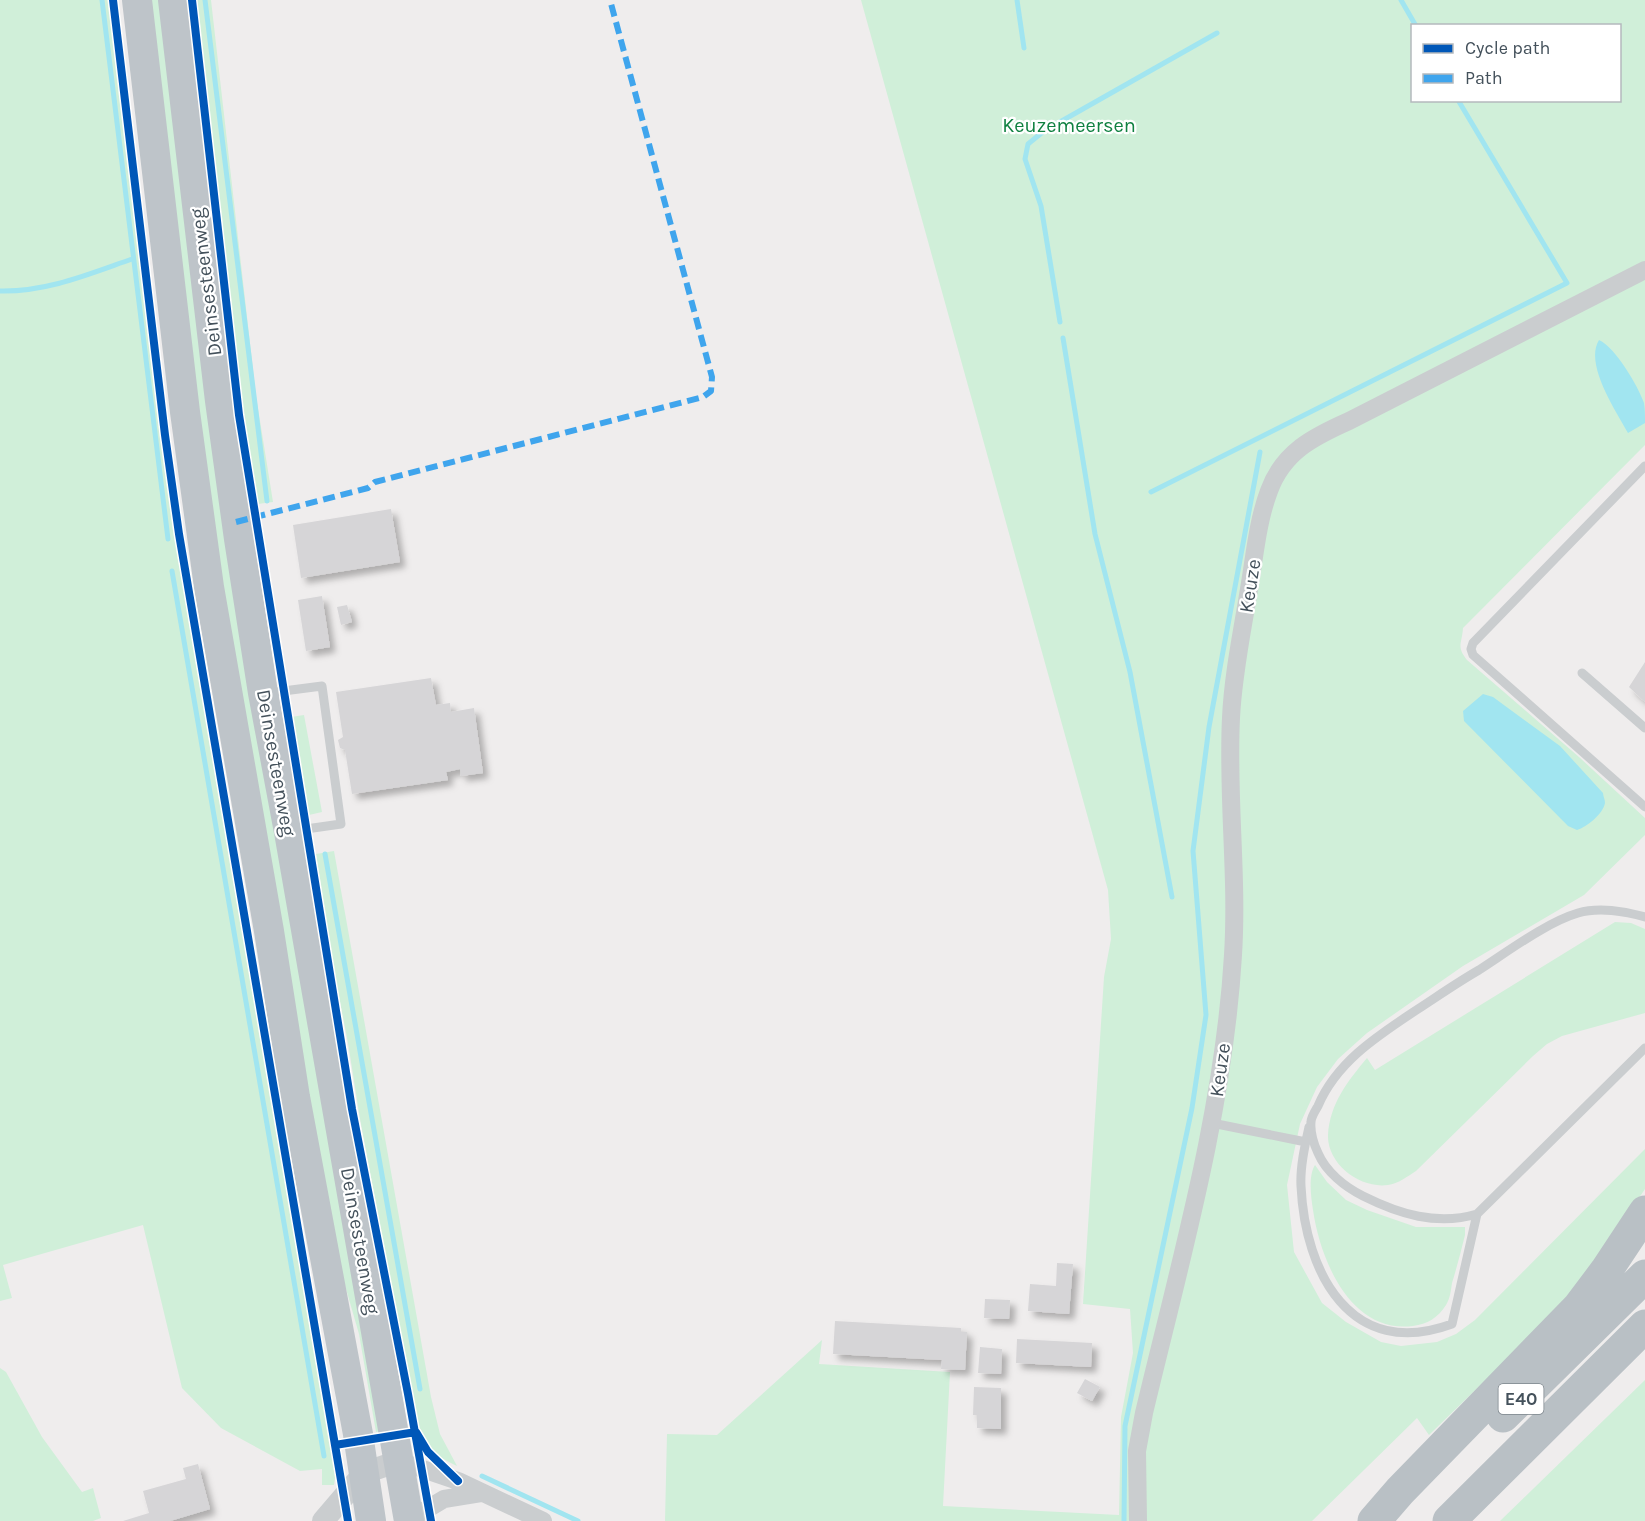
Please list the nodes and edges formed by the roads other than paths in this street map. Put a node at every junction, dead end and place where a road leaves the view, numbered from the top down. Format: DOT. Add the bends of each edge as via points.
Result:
graph roads {
  1 [pos="137,0"];
  2 [pos="173,0"];
  3 [pos="1645,270"];
  4 [pos="1645,466"];
  5 [pos="1582,673"];
  6 [pos="263,693"];
  7 [pos="1645,728"];
  8 [pos="1645,807"];
  9 [pos="289,832"];
  10 [pos="1645,917"];
  11 [pos="1645,1048"];
  12 [pos="1310,1122"];
  13 [pos="1212,1123"];
  14 [pos="1306,1142"];
  15 [pos="1477,1214"];
  16 [pos="1641,1221"];
  17 [pos="1645,1276"];
  18 [pos="1645,1326"];
  19 [pos="1645,1343"];
  20 [pos="1604,1367"];
  21 [pos="399,1461"];
  22 [pos="363,1473"];
  23 [pos="481,1493"];
  24 [pos="322,1521"];
  25 [pos="372,1521"];
  26 [pos="408,1521"];
  27 [pos="543,1521"];
  28 [pos="1138,1521"];
  29 [pos="1374,1521"];
  30 [pos="1397,1521"];
  31 [pos="1449,1521"];
  1 -- 22 [label="highway, Deinsesteenweg" via="209,587"];
  2 -- 6 [label="highway, Deinsesteenweg" via="228,468"];
  3 -- 13 [label="street, Keuze" via="1314,437 1291,454 1276,473 1260,524 1231,717 1236,897 1230,994"];
  4 -- 8 [label="lane" via="1473,643 1471,650"];
  5 -- 7 [label="lane"];
  6 -- 9 [label="highway, Deinsesteenweg"];
  6 -- 9 [label="lane" via="322,686 341,824"];
  9 -- 21 [label="highway, Deinsesteenweg"];
  10 -- 12 [label="lane" via="1599,910 1558,921 1374,1038 1344,1065 1322,1095"];
  11 -- 15 [label="lane"];
  12 -- 14 [label="lane"];
  12 -- 15 [label="lane" via="1322,1164 1358,1194 1412,1216 1452,1219"];
  13 -- 14 [label="lane, Keuze"];
  13 -- 28 [label="street, Keuze" via="1144,1413 1137,1451"];
  14 -- 15 [label="lane" via="1301,1183 1312,1255 1336,1296 1354,1316 1376,1328 1413,1333 1452,1324"];
  16 -- 29 [label="highway" via="1579,1307"];
  17 -- 30 [label="highway, E40"];
  18 -- 20 [label="highway, E40"];
  19 -- 20 [label="highway"];
  20 -- 31 [label="highway, E40"];
  21 -- 22 [label="street"];
  21 -- 23 [label="street" via="459,1481"];
  21 -- 26 [label="highway, Deinsesteenweg"];
  22 -- 24 [label="street"];
  22 -- 25 [label="highway, Deinsesteenweg"];
  23 -- 26 [label="street" via="444,1499"];
  23 -- 27 [label="street"];
}
